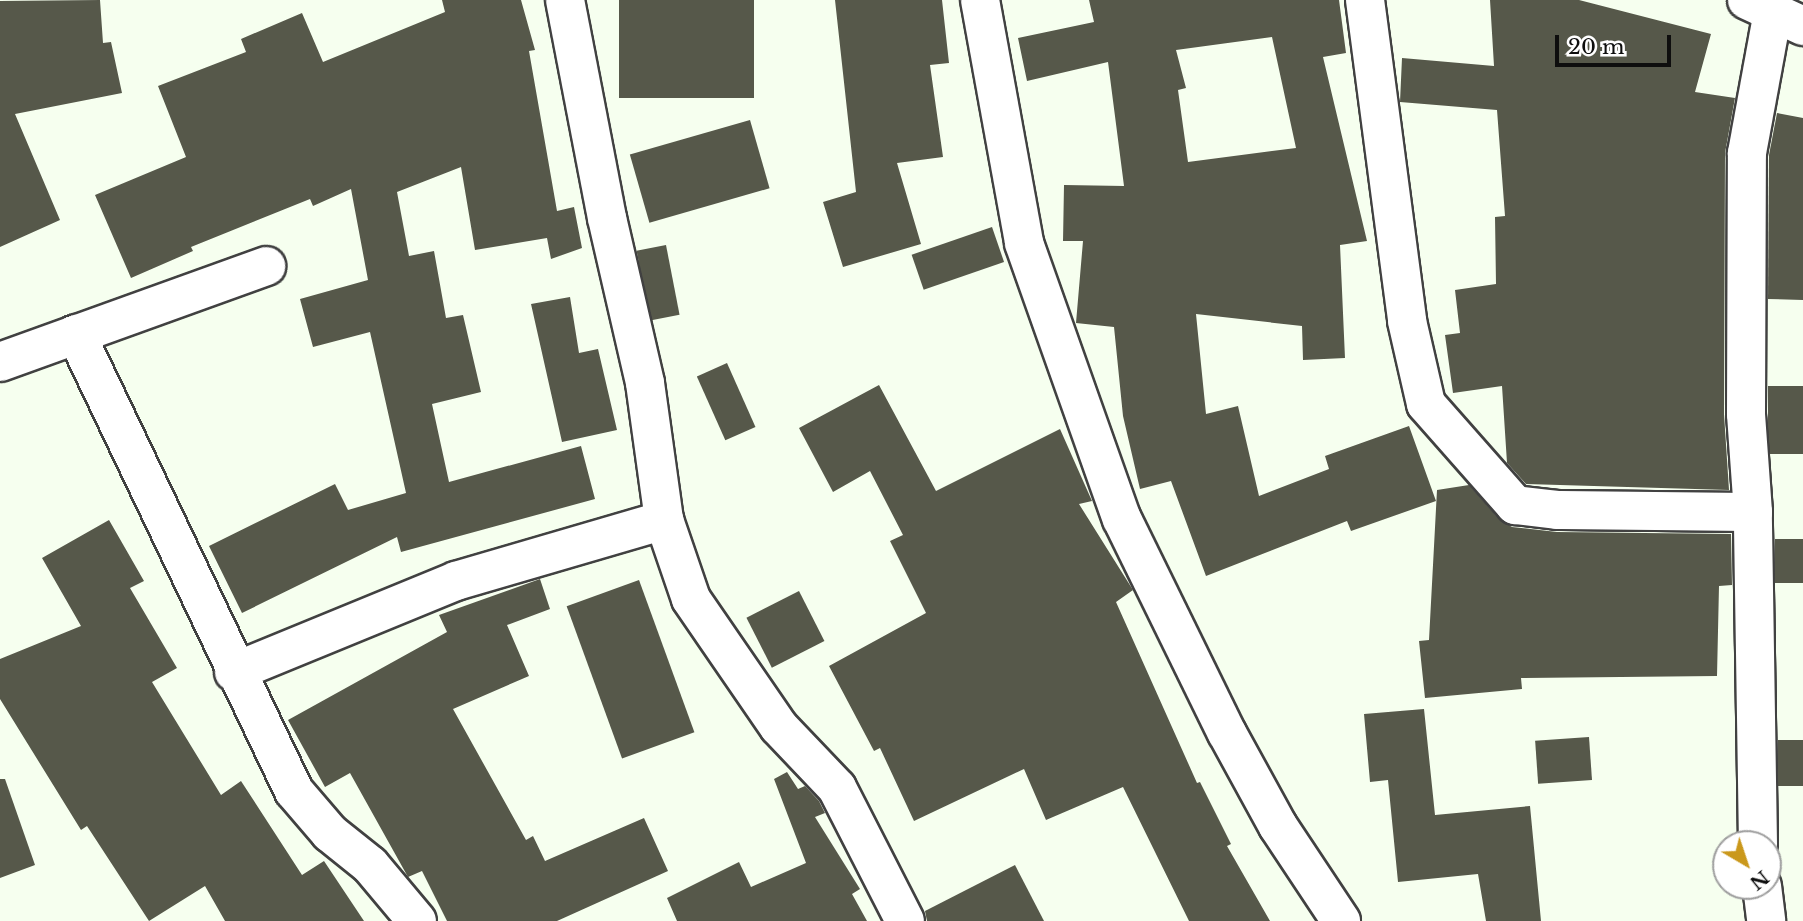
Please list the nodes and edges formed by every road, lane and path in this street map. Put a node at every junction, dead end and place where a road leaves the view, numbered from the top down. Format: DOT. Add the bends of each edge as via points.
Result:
graph roads {
  1 [pos="565,0"];
  2 [pos="980,0"];
  3 [pos="1365,0"];
  4 [pos="1774,12"];
  5 [pos="266,266"];
  6 [pos="76,334"];
  7 [pos="0,362"];
  8 [pos="1753,512"];
  9 [pos="664,520"];
  10 [pos="234,671"];
  11 [pos="1758,830"];
  12 [pos="1764,900"];
  13 [pos="417,921"];
  14 [pos="905,921"];
  15 [pos="1341,921"];
  16 [pos="1766,921"];
  1 -- 9 [label="street" via="645,383"];
  2 -- 15 [label="street" via="1024,243 1122,519 1278,826"];
  3 -- 8 [label="street" via="1407,321 1426,404 1515,505 1557,510"];
  4 -- 8 [label="street" via="1747,153 1746,414"];
  5 -- 6 [label="street"];
  6 -- 7 [label="street"];
  6 -- 10 [label="street"];
  8 -- 11 [label="street"];
  9 -- 10 [label="street" via="456,581"];
  9 -- 14 [label="street" via="691,599 779,727 837,788"];
  10 -- 13 [label="street" via="294,791 330,833 370,865"];
  12 -- 16 [label="street"];
}
